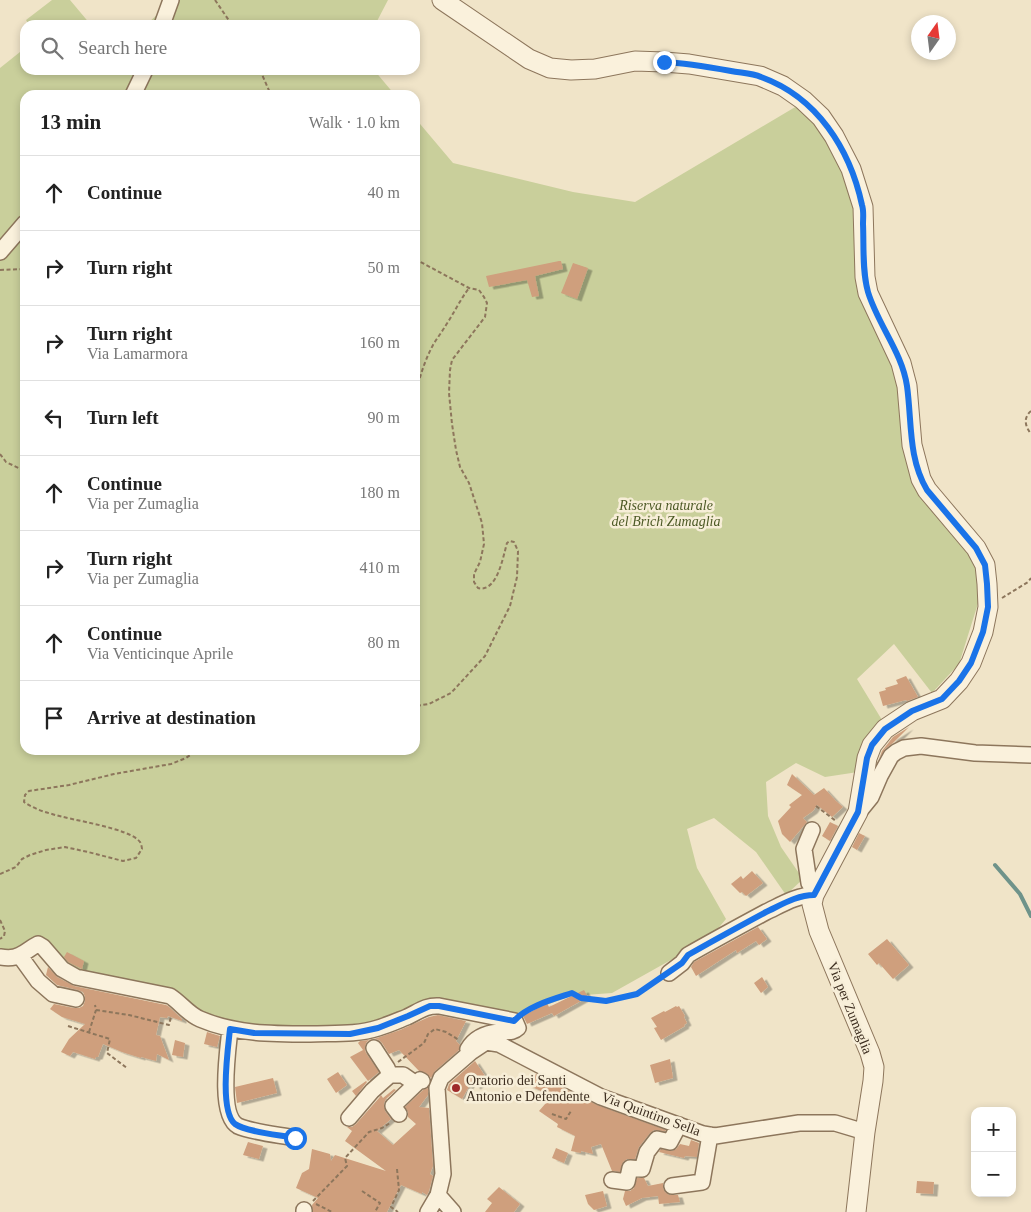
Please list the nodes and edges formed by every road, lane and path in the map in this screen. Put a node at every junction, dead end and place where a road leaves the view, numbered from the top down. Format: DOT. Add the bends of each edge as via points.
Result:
graph roads {
  1 [pos="171,0"];
  2 [pos="215,0"];
  3 [pos="442,0"];
  4 [pos="164,20"];
  5 [pos="229,20"];
  6 [pos="143,75"];
  7 [pos="262,75"];
  8 [pos="135,90"];
  9 [pos="269,90"];
  10 [pos="20,229"];
  11 [pos="0,252"];
  12 [pos="420,262"];
  13 [pos="20,269"];
  14 [pos="0,270"];
  15 [pos="469,288"];
  16 [pos="420,374"];
  17 [pos="1031,411"];
  18 [pos="1031,434"];
  19 [pos="0,454"];
  20 [pos="20,469"];
  21 [pos="1031,578"];
  22 [pos="988,607"];
  23 [pos="420,705"];
  24 [pos="190,755"];
  25 [pos="1031,756"];
  26 [pos="816,806"];
  27 [pos="854,821"];
  28 [pos="812,830"];
  29 [pos="0,874"];
  30 [pos="814,894"];
  31 [pos="0,920"];
  32 [pos="0,938"];
  33 [pos="8,957"];
  34 [pos="669,973"];
  35 [pos="76,999"];
  36 [pos="175,999"];
  37 [pos="95,1005"];
  38 [pos="96,1010"];
  39 [pos="514,1021"];
  40 [pos="68,1026"];
  41 [pos="230,1029"];
  42 [pos="89,1032"];
  43 [pos="374,1048"];
  44 [pos="470,1049"];
  45 [pos="406,1056"];
  46 [pos="127,1068"];
  47 [pos="390,1075"];
  48 [pos="416,1084"];
  49 [pos="437,1088"];
  50 [pos="571,1110"];
  51 [pos="399,1114"];
  52 [pos="552,1114"];
  53 [pos="349,1118"];
  54 [pos="679,1125"];
  55 [pos="865,1132"];
  56 [pos="710,1135"];
  57 [pos="295,1138"];
  58 [pos="397,1169"];
  59 [pos="612,1180"];
  60 [pos="672,1186"];
  61 [pos="362,1191"];
  62 [pos="438,1195"];
  63 [pos="332,1212"];
  64 [pos="375,1212"];
  65 [pos="398,1212"];
  66 [pos="428,1212"];
  67 [pos="453,1212"];
  68 [pos="856,1212"];
  1 -- 4 [label="street"];
  2 -- 5 [label="path"];
  3 -- 22 [label="street" via="529,59 550,68 595,69 635,61 689,64 760,76 803,100 821,117 851,169 863,207 868,293 902,362 912,445 921,480 976,548 985,565"];
  6 -- 8 [label="street"];
  7 -- 9 [label="path"];
  10 -- 11 [label="street"];
  12 -- 15 [label="path"];
  13 -- 14 [label="path"];
  15 -- 16 [label="path" via="433,344"];
  15 -- 23 [label="path" via="479,290 484,297 485,317 452,360 449,393 460,467 482,523 484,544 474,582 483,589 495,580 510,540 518,550 517,577 510,606 485,656 451,693"];
  17 -- 18 [label="path" via="1025,422"];
  19 -- 20 [label="path" via="6,462"];
  21 -- 22 [label="path"];
  22 -- 27 [label="street" via="971,663 959,681 942,699 912,711 885,729 872,745"];
  24 -- 29 [label="path" via="171,764 29,791 25,795 24,802 34,808 133,836 142,849 136,858 123,861 65,847 30,855 16,867"];
  25 -- 27 [label="street" via="921,746 904,748 891,756 871,797"];
  26 -- 27 [label="path" via="834,821"];
  27 -- 30 [label="street"];
  28 -- 30 [label="street" via="804,849"];
  30 -- 34 [label="street" via="784,903 738,927 688,955"];
  30 -- 55 [label="street, Via per Zumaglia" via="812,904 819,931 874,1068"];
  31 -- 32 [label="path" via="5,931"];
  33 -- 35 [label="street" via="53,994"];
  33 -- 36 [label="street" via="38,944 62,969 76,976"];
  34 -- 39 [label="path" via="637,994 606,1001 581,998 572,993 540,1004"];
  36 -- 38 [label="path" via="169,1026"];
  36 -- 41 [label="street" via="199,1019"];
  37 -- 38 [label="path"];
  38 -- 42 [label="path"];
  39 -- 41 [label="street" via="430,1006 378,1028 350,1034 254,1033"];
  39 -- 44 [label="street" via="518,1028 514,1032 487,1034 477,1039"];
  40 -- 42 [label="path"];
  41 -- 57 [label="street" via="226,1101 233,1122 243,1128"];
  42 -- 46 [label="path" via="110,1039 107,1053"];
  43 -- 47 [label="street"];
  44 -- 45 [label="path" via="456,1037 435,1029 424,1043"];
  44 -- 49 [label="street, Via Quintino Sella" via="441,1078"];
  44 -- 54 [label="street, Via Quintino Sella" via="486,1042 499,1044 601,1097"];
  47 -- 48 [label="street" via="403,1075"];
  47 -- 53 [label="street"];
  48 -- 49 [label="street" via="420,1080"];
  48 -- 51 [label="street" via="393,1106"];
  49 -- 62 [label="street" via="443,1174"];
  50 -- 52 [label="path" via="566,1119"];
  51 -- 63 [label="path" via="382,1128 369,1132 345,1158 347,1166 313,1201"];
  54 -- 56 [label="street, Via Quintino Sella"];
  54 -- 59 [label="street" via="670,1142 657,1139 647,1152 642,1169 630,1168 626,1182"];
  55 -- 56 [label="street, Via Quintino Sella" via="835,1123 799,1122"];
  55 -- 68 [label="street, Via per Zumaglia"];
  56 -- 60 [label="street" via="702,1182"];
  58 -- 65 [label="path" via="399,1190 391,1208"];
  61 -- 64 [label="path" via="380,1203"];
  62 -- 66 [label="street"];
  62 -- 67 [label="street"];
}
